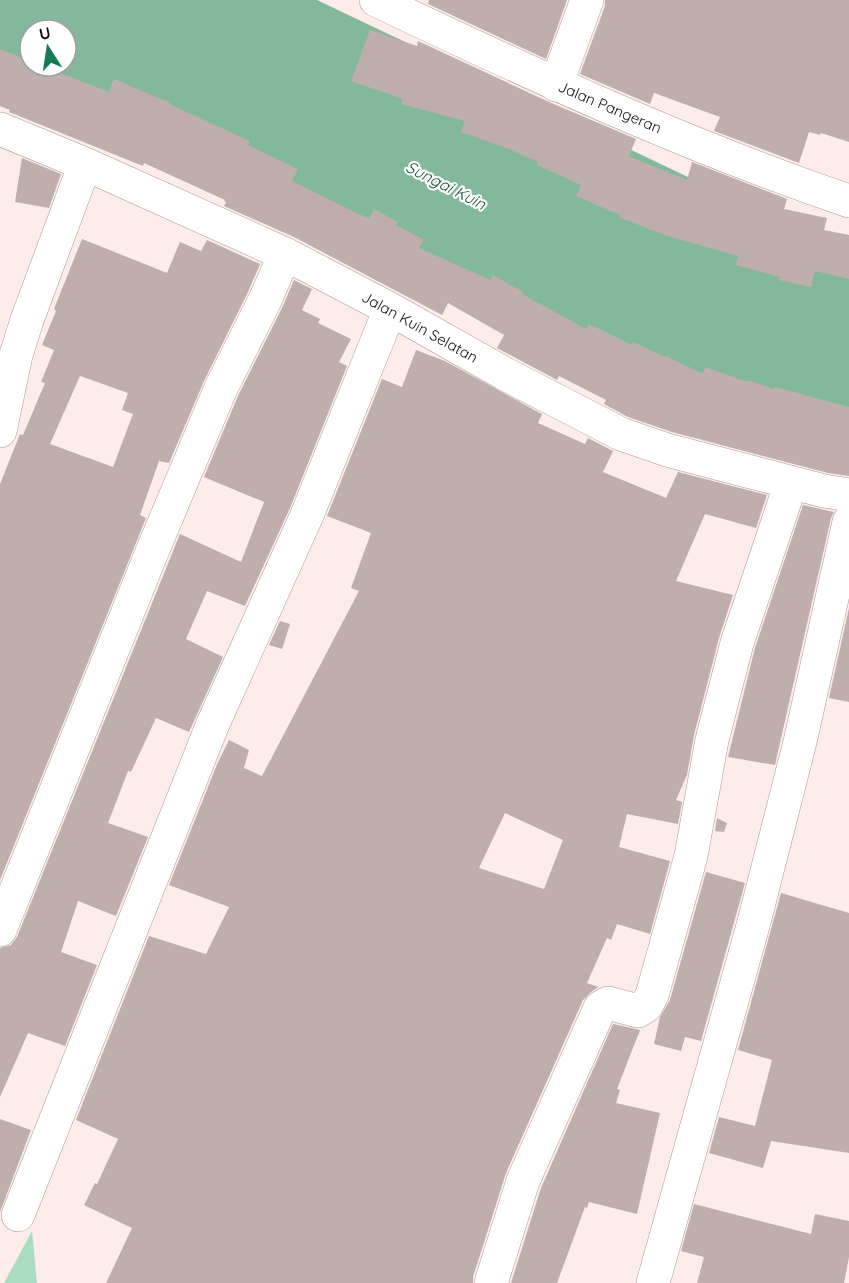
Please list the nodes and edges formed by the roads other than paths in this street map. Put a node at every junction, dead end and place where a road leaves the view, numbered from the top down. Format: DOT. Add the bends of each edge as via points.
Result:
graph roads {
  1 [pos="376,0"];
  2 [pos="587,0"];
  3 [pos="556,84"];
  4 [pos="0,129"];
  5 [pos="85,164"];
  6 [pos="849,201"];
  7 [pos="285,254"];
  8 [pos="390,309"];
  9 [pos="0,431"];
  10 [pos="791,483"];
  11 [pos="849,495"];
  12 [pos="849,522"];
  13 [pos="0,930"];
  14 [pos="18,1215"];
  15 [pos="490,1283"];
  16 [pos="653,1283"];
  1 -- 3 [label="street, Jalan Pangeran"];
  2 -- 3 [label="street"];
  3 -- 6 [label="street, Jalan Pangeran" via="715,153"];
  4 -- 5 [label="street, Jalan Kuin Selatan"];
  5 -- 7 [label="street, Jalan Kuin Selatan"];
  5 -- 9 [label="street" via="24,329"];
  7 -- 8 [label="street, Jalan Kuin Selatan"];
  7 -- 13 [label="street" via="221,388"];
  8 -- 10 [label="street, Jalan Kuin Selatan" via="621,434"];
  8 -- 14 [label="street" via="307,515 212,726"];
  10 -- 11 [label="street, Jalan Kuin Selatan"];
  10 -- 15 [label="street" via="737,643 712,740 691,856 652,995 638,1011 608,1004 600,1008 523,1181"];
  12 -- 16 [label="street" via="800,742 754,922"];
}
